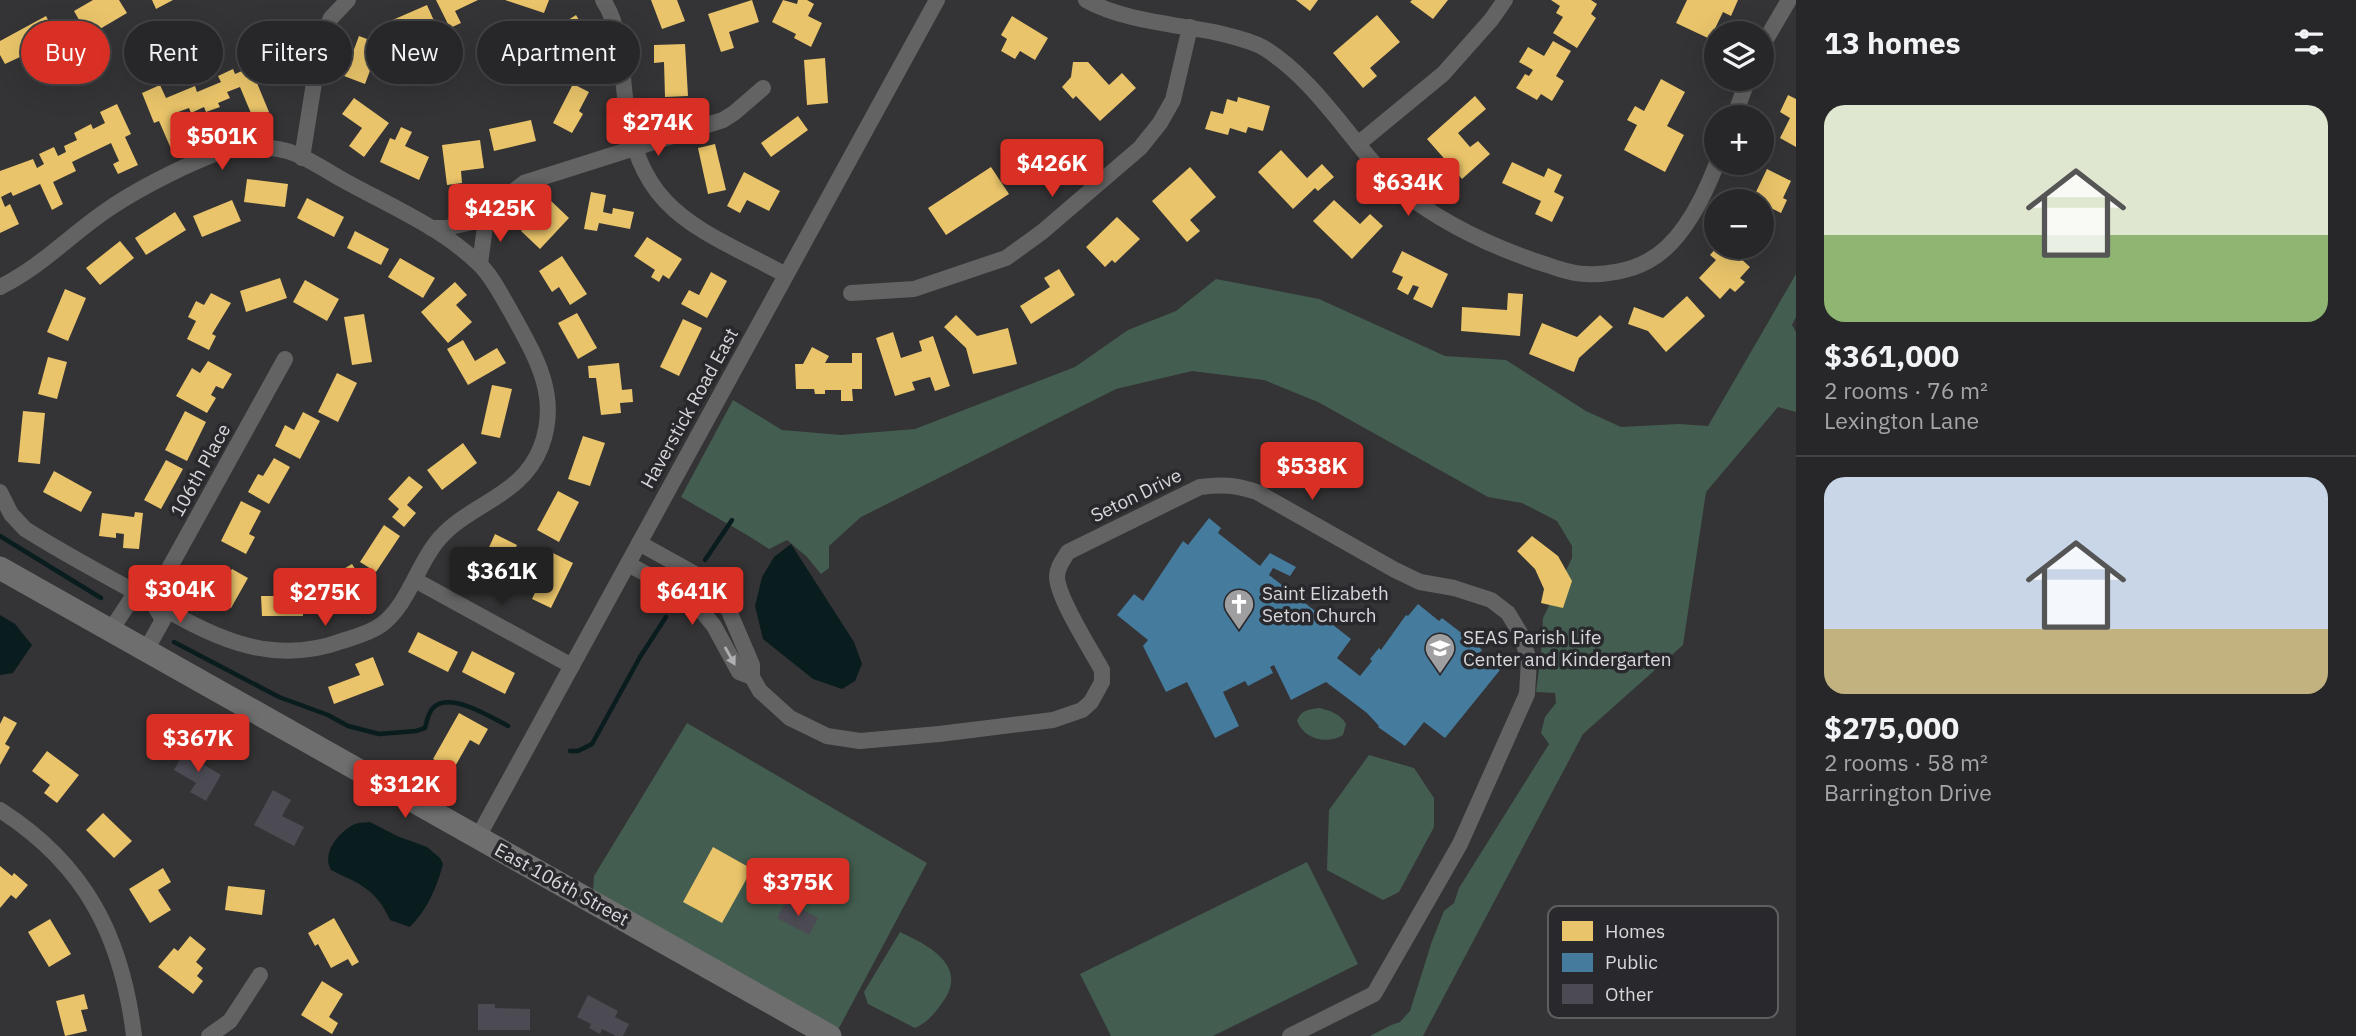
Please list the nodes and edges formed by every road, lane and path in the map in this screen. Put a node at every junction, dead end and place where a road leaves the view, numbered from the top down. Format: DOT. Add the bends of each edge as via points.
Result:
graph roads {
  1 [pos="348,0"];
  2 [pos="603,0"];
  3 [pos="937,0"];
  4 [pos="1086,0"];
  5 [pos="1505,0"];
  6 [pos="1789,0"];
  7 [pos="1774,26"];
  8 [pos="1189,27"];
  9 [pos="763,88"];
  10 [pos="1358,144"];
  11 [pos="633,148"];
  12 [pos="302,158"];
  13 [pos="1712,175"];
  14 [pos="486,219"];
  15 [pos="431,228"];
  16 [pos="480,264"];
  17 [pos="786,275"];
  18 [pos="0,287"];
  19 [pos="852,293"];
  20 [pos="285,359"];
  21 [pos="0,492"];
  22 [pos="639,543"];
  23 [pos="628,564"];
  24 [pos="0,568"];
  25 [pos="415,580"];
  26 [pos="151,601"];
  27 [pos="111,630"];
  28 [pos="146,650"];
  29 [pos="572,666"];
  30 [pos="751,677"];
  31 [pos="0,810"];
  32 [pos="478,837"];
  33 [pos="260,975"];
  34 [pos="134,1036"];
  35 [pos="209,1036"];
  36 [pos="830,1036"];
  37 [pos="1290,1036"];
  1 -- 12 [label="street" via="331,18 321,39"];
  2 -- 11 [label="street" via="619,36"];
  3 -- 17 [label="street, Haverstick Road East"];
  4 -- 8 [label="street" via="1117,12"];
  5 -- 10 [label="street" via="1443,74"];
  6 -- 7 [label="street"];
  8 -- 10 [label="street" via="1263,47 1295,73"];
  8 -- 19 [label="street" via="1173,100 1160,123 1140,148 1042,232 1006,258 914,289"];
  9 -- 11 [label="street" via="723,120"];
  10 -- 13 [label="street" via="1390,181 1455,227 1504,250 1584,274 1630,269 1662,252 1681,230"];
  11 -- 14 [label="street" via="524,183"];
  11 -- 17 [label="street" via="667,205"];
  12 -- 15 [label="street"];
  12 -- 18 [label="street" via="260,147 230,149 194,163 108,208 45,260"];
  14 -- 15 [label="street"];
  14 -- 16 [label="street"];
  15 -- 16 [label="street"];
  16 -- 25 [label="street" via="539,363 546,389 546,425 528,471 505,493 454,524"];
  17 -- 22 [label="street, Haverstick Road East"];
  20 -- 26 [label="street, 106th Place"];
  21 -- 26 [label="street" via="25,529"];
  22 -- 23 [label="street, Haverstick Road East"];
  22 -- 30 [label="street, Seton Drive" via="695,574 716,593 729,611 752,665"];
  23 -- 29 [label="street, Haverstick Road East"];
  23 -- 30 [label="street, Seton Drive, one-way" via="697,605 739,672"];
  24 -- 27 [label="street, East 106th Street"];
  25 -- 26 [label="street" via="381,625 328,646 299,651 228,641"];
  25 -- 29 [label="street"];
  26 -- 27 [label="street" via="130,601"];
  26 -- 28 [label="street" via="163,620"];
  27 -- 28 [label="street, East 106th Street"];
  28 -- 32 [label="street, East 106th Street"];
  29 -- 32 [label="street, Haverstick Road East"];
  30 -- 37 [label="street, Seton Drive" via="790,719 845,740 992,729 1053,720 1082,710 1098,692 1102,670 1061,595 1059,566 1068,552 1200,487 1221,484 1257,492 1420,582 1491,600 1508,613 1520,633 1529,660 1527,694 1460,844 1374,994"];
  31 -- 34 [label="street" via="66,866 101,916 117,952"];
  32 -- 36 [label="street, East 106th Street"];
  33 -- 35 [label="street" via="230,1021"];
}
